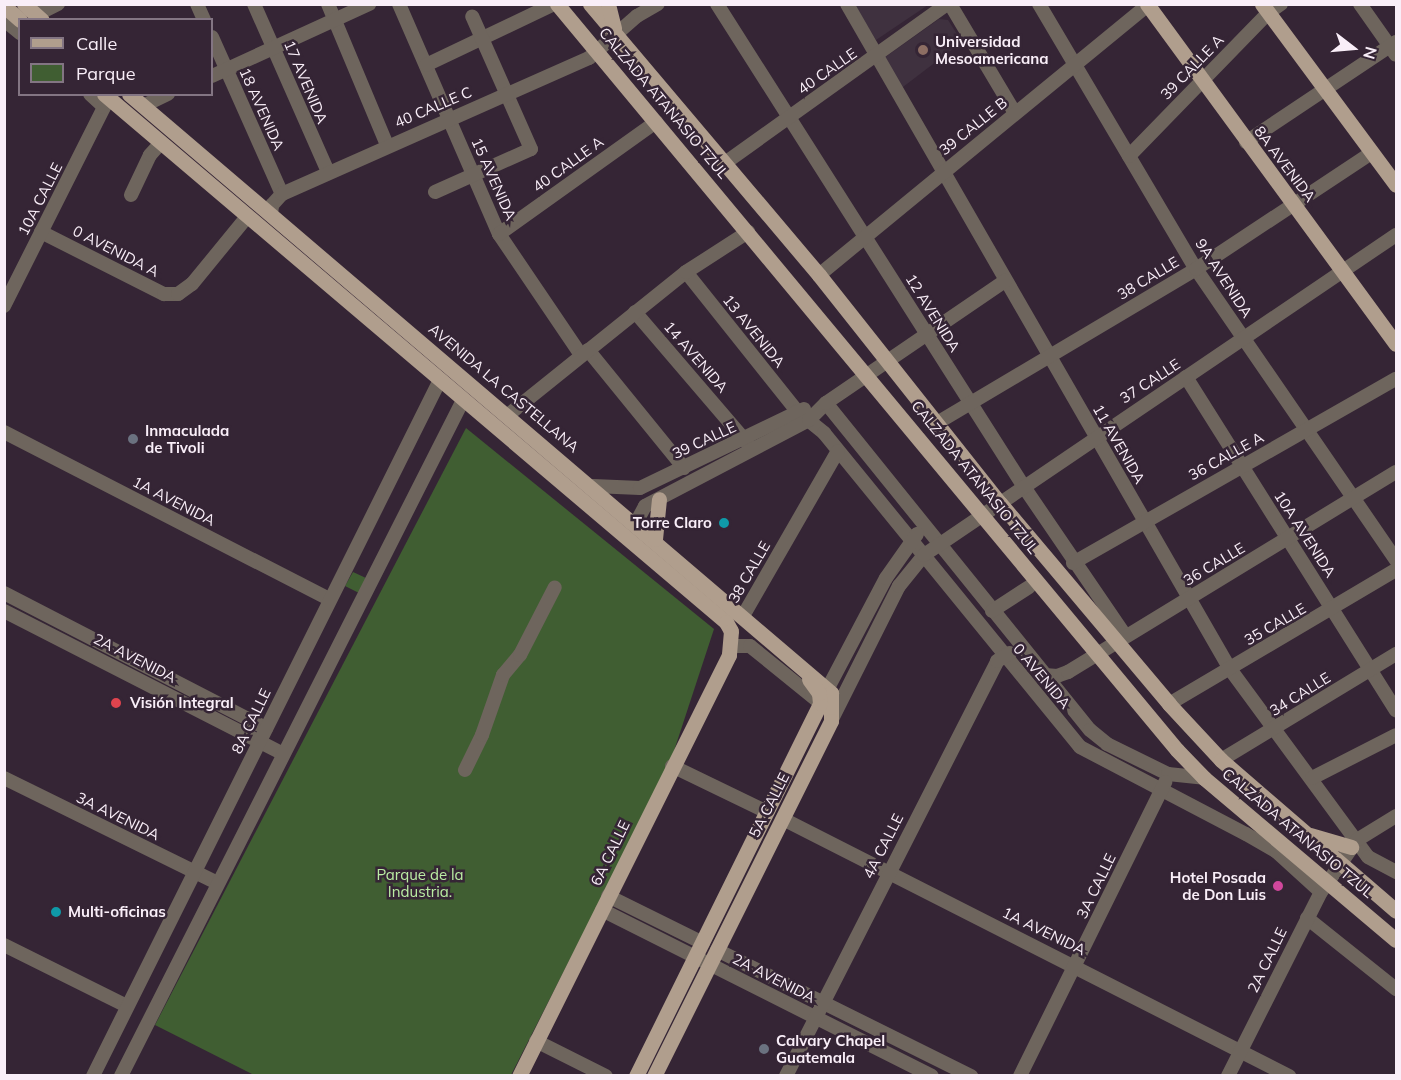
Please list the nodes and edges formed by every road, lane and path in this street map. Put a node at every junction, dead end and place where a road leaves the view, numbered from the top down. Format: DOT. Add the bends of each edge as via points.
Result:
graph roads {
  1 [pos="58,4"];
  2 [pos="197,4"];
  3 [pos="254,4"];
  4 [pos="328,4"];
  5 [pos="369,4"];
  6 [pos="399,4"];
  7 [pos="556,4"];
  8 [pos="590,4"];
  9 [pos="608,4"];
  10 [pos="658,4"];
  11 [pos="717,4"];
  12 [pos="847,4"];
  13 [pos="948,4"];
  14 [pos="1039,4"];
  15 [pos="1360,4"];
  16 [pos="1148,5"];
  17 [pos="4,6"];
  18 [pos="1270,7"];
  19 [pos="34,13"];
  20 [pos="472,16"];
  21 [pos="18,18"];
  22 [pos="203,18"];
  23 [pos="4,20"];
  24 [pos="335,20"];
  25 [pos="18,31"];
  26 [pos="616,34"];
  27 [pos="213,39"];
  28 [pos="482,39"];
  29 [pos="273,47"];
  30 [pos="1394,48"];
  31 [pos="597,51"];
  32 [pos="877,56"];
  33 [pos="426,65"];
  34 [pos="1074,65"];
  35 [pos="226,69"];
  36 [pos="213,76"];
  37 [pos="1201,82"];
  38 [pos="1325,91"];
  39 [pos="506,94"];
  40 [pos="131,96"];
  41 [pos="164,96"];
  42 [pos="104,101"];
  43 [pos="142,106"];
  44 [pos="1015,113"];
  45 [pos="790,117"];
  46 [pos="449,118"];
  47 [pos="656,122"];
  48 [pos="157,141"];
  49 [pos="1246,142"];
  50 [pos="387,145"];
  51 [pos="1371,153"];
  52 [pos="1129,156"];
  53 [pos="725,163"];
  54 [pos="328,172"];
  55 [pos="942,174"];
  56 [pos="474,175"];
  57 [pos="1394,177"];
  58 [pos="435,192"];
  59 [pos="282,194"];
  60 [pos="131,195"];
  61 [pos="1293,206"];
  62 [pos="271,215"];
  63 [pos="246,218"];
  64 [pos="41,232"];
  65 [pos="748,232"];
  66 [pos="499,234"];
  67 [pos="866,236"];
  68 [pos="1396,236"];
  69 [pos="278,245"];
  70 [pos="1196,269"];
  71 [pos="686,272"];
  72 [pos="1343,273"];
  73 [pos="819,274"];
  74 [pos="1005,281"];
  75 [pos="4,306"];
  76 [pos="635,312"];
  77 [pos="926,334"];
  78 [pos="1243,338"];
  79 [pos="1396,344"];
  80 [pos="584,352"];
  81 [pos="1049,357"];
  82 [pos="887,361"];
  83 [pos="868,374"];
  84 [pos="1185,377"];
  85 [pos="1396,379"];
  86 [pos="439,382"];
  87 [pos="462,402"];
  88 [pos="826,404"];
  89 [pos="970,404"];
  90 [pos="499,408"];
  91 [pos="797,411"];
  92 [pos="809,420"];
  93 [pos="937,423"];
  94 [pos="1306,430"];
  95 [pos="4,432"];
  96 [pos="1096,437"];
  97 [pos="745,440"];
  98 [pos="755,451"];
  99 [pos="838,451"];
  100 [pos="873,462"];
  101 [pos="1242,466"];
  102 [pos="684,468"];
  103 [pos="1396,472"];
  104 [pos="858,475"];
  105 [pos="593,486"];
  106 [pos="1024,487"];
  107 [pos="1354,498"];
  108 [pos="659,499"];
  109 [pos="1000,503"];
  110 [pos="982,515"];
  111 [pos="1144,520"];
  112 [pos="636,523"];
  113 [pos="926,528"];
  114 [pos="623,538"];
  115 [pos="910,539"];
  116 [pos="1288,539"];
  117 [pos="655,540"];
  118 [pos="940,544"];
  119 [pos="924,555"];
  120 [pos="1396,560"];
  121 [pos="1073,563"];
  122 [pos="1396,570"];
  123 [pos="1029,586"];
  124 [pos="555,587"];
  125 [pos="4,593"];
  126 [pos="1190,598"];
  127 [pos="329,599"];
  128 [pos="1334,609"];
  129 [pos="4,611"];
  130 [pos="992,611"];
  131 [pos="742,616"];
  132 [pos="1121,637"];
  133 [pos="731,646"];
  134 [pos="1027,652"];
  135 [pos="1095,653"];
  136 [pos="1396,654"];
  137 [pos="1003,656"];
  138 [pos="1230,669"];
  139 [pos="1371,669"];
  140 [pos="1045,675"];
  141 [pos="820,695"];
  142 [pos="1168,704"];
  143 [pos="1396,710"];
  144 [pos="831,721"];
  145 [pos="1275,729"];
  146 [pos="263,734"];
  147 [pos="1396,735"];
  148 [pos="282,753"];
  149 [pos="1221,760"];
  150 [pos="672,766"];
  151 [pos="465,770"];
  152 [pos="1168,774"];
  153 [pos="4,778"];
  154 [pos="1204,778"];
  155 [pos="1312,778"];
  156 [pos="1162,790"];
  157 [pos="767,812"];
  158 [pos="1396,816"];
  159 [pos="783,819"];
  160 [pos="1304,833"];
  161 [pos="1354,843"];
  162 [pos="1340,862"];
  163 [pos="194,872"];
  164 [pos="888,872"];
  165 [pos="1396,872"];
  166 [pos="217,883"];
  167 [pos="1324,886"];
  168 [pos="608,896"];
  169 [pos="602,910"];
  170 [pos="1396,911"];
  171 [pos="1307,918"];
  172 [pos="1396,940"];
  173 [pos="4,945"];
  174 [pos="710,946"];
  175 [pos="695,957"];
  176 [pos="710,964"];
  177 [pos="1075,965"];
  178 [pos="1396,989"];
  179 [pos="823,1002"];
  180 [pos="128,1006"];
  181 [pos="815,1017"];
  182 [pos="536,1041"];
  183 [pos="1240,1052"];
  184 [pos="93,1076"];
  185 [pos="121,1076"];
  186 [pos="519,1076"];
  187 [pos="606,1076"];
  188 [pos="636,1076"];
  189 [pos="654,1076"];
  190 [pos="786,1076"];
  191 [pos="932,1076"];
  192 [pos="971,1076"];
  193 [pos="1020,1076"];
  194 [pos="1228,1076"];
  195 [pos="1289,1076"];
  1 -- 19 [label="street"];
  2 -- 22 [label="street"];
  3 -- 29 [label="street, 17 AVENIDA"];
  4 -- 24 [label="street"];
  5 -- 24 [label="street"];
  6 -- 33 [label="street, 15 AVENIDA"];
  7 -- 28 [label="street"];
  7 -- 31 [label="main road, CALZADA ATANASIO TZUL"];
  8 -- 26 [label="main road, CALZADA ATANASIO TZUL"];
  9 -- 26 [label="main road"];
  10 -- 26 [label="street"];
  11 -- 45 [label="street, 12 AVENIDA"];
  12 -- 32 [label="street, 11 AVENIDA"];
  13 -- 32 [label="street, 40 CALLE"];
  13 -- 44 [label="street"];
  14 -- 34 [label="street, 9A AVENIDA"];
  15 -- 30 [label="street"];
  16 -- 34 [label="street, 39 CALLE B"];
  16 -- 37 [label="main road, 8A AVENIDA"];
  17 -- 21 [label="main road"];
  18 -- 37 [label="street, 39 CALLE A"];
  18 -- 38 [label="main road"];
  20 -- 28 [label="street"];
  23 -- 25 [label="street"];
  24 -- 29 [label="street"];
  24 -- 50 [label="street"];
  26 -- 31 [label="street, 40 CALLE C"];
  26 -- 53 [label="main road, CALZADA ATANASIO TZUL"];
  27 -- 35 [label="street, 18 AVENIDA"];
  28 -- 33 [label="street"];
  28 -- 39 [label="street"];
  29 -- 35 [label="street"];
  29 -- 54 [label="street, 17 AVENIDA"];
  30 -- 38 [label="street"];
  31 -- 39 [label="street, 40 CALLE C"];
  31 -- 47 [label="main road, CALZADA ATANASIO TZUL"];
  32 -- 45 [label="street, 40 CALLE"];
  32 -- 55 [label="street, 11 AVENIDA"];
  33 -- 46 [label="street, 15 AVENIDA"];
  34 -- 44 [label="street, 39 CALLE B"];
  34 -- 52 [label="street, 9A AVENIDA"];
  35 -- 36 [label="street"];
  35 -- 59 [label="street, 18 AVENIDA"];
  37 -- 49 [label="main road, 8A AVENIDA"];
  37 -- 52 [label="street, 39 CALLE A"];
  38 -- 49 [label="street"];
  38 -- 51 [label="main road"];
  39 -- 46 [label="street, 40 CALLE C"];
  39 -- 56 [label="street" via="531,149"];
  40 -- 43 [label="main road, AVENIDA LA CASTELLANA"];
  41 -- 43 [label="street"];
  42 -- 48 [label="main road"];
  42 -- 64 [label="street, 10A CALLE"];
  43 -- 62 [label="main road, AVENIDA LA CASTELLANA"];
  44 -- 55 [label="street, 39 CALLE B"];
  45 -- 53 [label="street, 40 CALLE"];
  45 -- 67 [label="street, 12 AVENIDA"];
  46 -- 50 [label="street, 40 CALLE C"];
  46 -- 56 [label="street, 15 AVENIDA"];
  47 -- 65 [label="main road, CALZADA ATANASIO TZUL"];
  47 -- 66 [label="street, 40 CALLE A"];
  48 -- 60 [label="street"];
  48 -- 63 [label="main road"];
  49 -- 61 [label="main road, 8A AVENIDA"];
  50 -- 54 [label="street, 40 CALLE C"];
  51 -- 57 [label="main road"];
  51 -- 61 [label="street, 38 CALLE"];
  52 -- 70 [label="street, 9A AVENIDA"];
  53 -- 73 [label="main road, CALZADA ATANASIO TZUL"];
  54 -- 59 [label="street, 40 CALLE C"];
  55 -- 67 [label="street, 39 CALLE B"];
  55 -- 74 [label="street, 11 AVENIDA"];
  56 -- 58 [label="street"];
  56 -- 66 [label="street, 15 AVENIDA"];
  59 -- 62 [label="street" via="272,205"];
  61 -- 70 [label="street, 38 CALLE"];
  61 -- 72 [label="main road, 8A AVENIDA"];
  62 -- 69 [label="main road"];
  62 -- 90 [label="main road, AVENIDA LA CASTELLANA"];
  63 -- 64 [label="street, 0 AVENIDA A" via="192,284 178,294 164,294"];
  63 -- 69 [label="main road"];
  64 -- 75 [label="street, 10A CALLE"];
  65 -- 71 [label="street"];
  65 -- 83 [label="main road, CALZADA ATANASIO TZUL"];
  66 -- 80 [label="street, 15 AVENIDA"];
  67 -- 73 [label="street, 39 CALLE B"];
  67 -- 77 [label="street, 12 AVENIDA"];
  68 -- 72 [label="street, 37 CALLE"];
  69 -- 86 [label="main road"];
  70 -- 78 [label="street, 9A AVENIDA"];
  70 -- 81 [label="street, 38 CALLE"];
  71 -- 76 [label="street"];
  71 -- 91 [label="street, 13 AVENIDA"];
  72 -- 78 [label="street, 37 CALLE"];
  72 -- 79 [label="main road, 8A AVENIDA"];
  73 -- 82 [label="main road, CALZADA ATANASIO TZUL"];
  74 -- 77 [label="street, 39 CALLE"];
  74 -- 81 [label="street, 11 AVENIDA"];
  76 -- 80 [label="street"];
  76 -- 97 [label="street, 14 AVENIDA"];
  77 -- 82 [label="street, 39 CALLE"];
  77 -- 89 [label="street, 12 AVENIDA"];
  78 -- 84 [label="street, 37 CALLE"];
  78 -- 94 [label="street, 9A AVENIDA"];
  80 -- 90 [label="street"];
  80 -- 102 [label="street, 15 AVENIDA"];
  81 -- 89 [label="street, 38 CALLE"];
  81 -- 96 [label="street, 11 AVENIDA"];
  82 -- 83 [label="street, 39 CALLE"];
  82 -- 93 [label="main road, CALZADA ATANASIO TZUL"];
  83 -- 88 [label="street, 39 CALLE"];
  83 -- 110 [label="main road, CALZADA ATANASIO TZUL"];
  84 -- 96 [label="street, 37 CALLE"];
  84 -- 101 [label="street, 10A AVENIDA"];
  85 -- 94 [label="street, 36 CALLE A"];
  86 -- 87 [label="main road"];
  86 -- 90 [label="main road" via="459,383"];
  86 -- 127 [label="street, 8A CALLE"];
  87 -- 90 [label="main road"];
  87 -- 114 [label="main road"];
  87 -- 148 [label="street"];
  88 -- 91 [label="street, 39 CALLE"];
  88 -- 92 [label="street, 39 CALLE"];
  88 -- 100 [label="street, 0 AVENIDA"];
  89 -- 93 [label="street, 38 CALLE"];
  89 -- 106 [label="street, 12 AVENIDA"];
  90 -- 105 [label="main road, AVENIDA LA CASTELLANA"];
  91 -- 92 [label="street, 0 AVENIDA"];
  91 -- 97 [label="street, 39 CALLE"];
  92 -- 98 [label="street, 39 CALLE"];
  92 -- 99 [label="street, 0 AVENIDA"];
  93 -- 109 [label="main road, CALZADA ATANASIO TZUL"];
  94 -- 101 [label="street, 36 CALLE A"];
  94 -- 107 [label="street, 9A AVENIDA"];
  95 -- 127 [label="street, 1A AVENIDA"];
  96 -- 106 [label="street, 37 CALLE"];
  96 -- 111 [label="street, 11 AVENIDA"];
  97 -- 98 [label="street, 14 AVENIDA"];
  97 -- 102 [label="street, 39 CALLE"];
  98 -- 108 [label="street, 39 CALLE"];
  99 -- 104 [label="street, 0 AVENIDA"];
  99 -- 131 [label="street, 38 CALLE"];
  100 -- 104 [label="street"];
  100 -- 113 [label="street, 0 AVENIDA"];
  101 -- 111 [label="street, 36 CALLE A"];
  101 -- 116 [label="street, 10A AVENIDA"];
  102 -- 105 [label="street, 39 CALLE" via="633,489"];
  103 -- 107 [label="street, 36 CALLE"];
  104 -- 115 [label="street, 0 AVENIDA"];
  105 -- 112 [label="main road, AVENIDA LA CASTELLANA"];
  106 -- 109 [label="street, 37 CALLE"];
  106 -- 121 [label="street, 12 AVENIDA"];
  107 -- 116 [label="street, 36 CALLE"];
  107 -- 120 [label="street, 9A AVENIDA"];
  108 -- 112 [label="street, 39 CALLE" via="645,506"];
  108 -- 117 [label="main road"];
  109 -- 110 [label="street, 37 CALLE"];
  109 -- 132 [label="main road, CALZADA ATANASIO TZUL"];
  110 -- 118 [label="street, 37 CALLE"];
  110 -- 135 [label="main road, CALZADA ATANASIO TZUL"];
  111 -- 121 [label="street, 36 CALLE A"];
  111 -- 126 [label="street, 11 AVENIDA"];
  112 -- 114 [label="main road" via="633,536"];
  112 -- 117 [label="main road, AVENIDA LA CASTELLANA"];
  113 -- 115 [label="street, 5A CALLE"];
  113 -- 118 [label="street, 0 AVENIDA"];
  114 -- 133 [label="main road" via="726,622 732,634"];
  115 -- 119 [label="street, 0 AVENIDA"];
  115 -- 141 [label="street, 5A CALLE"];
  116 -- 126 [label="street, 36 CALLE"];
  116 -- 128 [label="street, 10A AVENIDA"];
  117 -- 131 [label="main road, AVENIDA LA CASTELLANA"];
  118 -- 119 [label="street, 37 CALLE"];
  118 -- 130 [label="street, 0 AVENIDA"];
  119 -- 137 [label="street, 0 AVENIDA"];
  119 -- 144 [label="street, 5A CALLE" via="899,586"];
  121 -- 132 [label="street, 12 AVENIDA"];
  122 -- 128 [label="street, 35 CALLE"];
  123 -- 130 [label="street"];
  124 -- 151 [label="street" via="520,655 503,675"];
  125 -- 146 [label="street, 2A AVENIDA"];
  126 -- 132 [label="street, 36 CALLE"];
  126 -- 138 [label="street, 11 AVENIDA"];
  127 -- 146 [label="street, 8A CALLE"];
  128 -- 138 [label="street, 35 CALLE"];
  128 -- 139 [label="street, 10A AVENIDA"];
  129 -- 146 [label="street, 2A AVENIDA"];
  130 -- 134 [label="street, 0 AVENIDA"];
  131 -- 141 [label="main road, AVENIDA LA CASTELLANA" via="798,664"];
  132 -- 135 [label="street, 36 CALLE"];
  132 -- 142 [label="main road, CALZADA ATANASIO TZUL"];
  133 -- 141 [label="street" via="750,646"];
  133 -- 150 [label="main road, 6A CALLE"];
  134 -- 137 [label="street"];
  134 -- 140 [label="street, 0 AVENIDA"];
  135 -- 140 [label="street, 36 CALLE" via="1068,672"];
  135 -- 154 [label="main road, CALZADA ATANASIO TZUL"];
  136 -- 139 [label="street, 34 CALLE"];
  137 -- 156 [label="street, 0 AVENIDA" via="1080,747"];
  137 -- 164 [label="street, 4A CALLE"];
  138 -- 142 [label="street, 35 CALLE"];
  138 -- 145 [label="street, 11 AVENIDA"];
  139 -- 143 [label="street, 10A AVENIDA"];
  139 -- 145 [label="street, 34 CALLE"];
  140 -- 152 [label="street, 0 AVENIDA" via="1097,737"];
  141 -- 144 [label="main road" via="834,701"];
  141 -- 157 [label="main road, 5A CALLE"];
  142 -- 149 [label="main road, CALZADA ATANASIO TZUL"];
  144 -- 159 [label="main road, 5A CALLE"];
  145 -- 149 [label="street, 34 CALLE"];
  145 -- 155 [label="street, 11 AVENIDA"];
  146 -- 148 [label="street, 2A AVENIDA"];
  146 -- 163 [label="street, 8A CALLE"];
  147 -- 155 [label="street"];
  148 -- 166 [label="street"];
  149 -- 160 [label="main road, CALZADA ATANASIO TZUL"];
  150 -- 157 [label="street"];
  150 -- 168 [label="main road, 6A CALLE"];
  152 -- 154 [label="street, 0 AVENIDA"];
  152 -- 156 [label="street, 3A CALLE"];
  153 -- 163 [label="street, 3A AVENIDA"];
  154 -- 167 [label="main road, CALZADA ATANASIO TZUL"];
  155 -- 161 [label="street, 11 AVENIDA"];
  156 -- 167 [label="street, 0 AVENIDA" via="1276,852"];
  156 -- 177 [label="street, 3A CALLE"];
  157 -- 174 [label="main road, 5A CALLE"];
  158 -- 161 [label="street"];
  159 -- 164 [label="street, 1A AVENIDA"];
  159 -- 174 [label="main road, 5A CALLE"];
  160 -- 161 [label="main road"];
  160 -- 162 [label="main road, CALZADA ATANASIO TZUL"];
  161 -- 162 [label="street, 2A CALLE"];
  161 -- 165 [label="street, 11 AVENIDA" via="1368,857"];
  162 -- 167 [label="street, 2A CALLE"];
  162 -- 170 [label="main road, CALZADA ATANASIO TZUL"];
  163 -- 166 [label="street, 3A AVENIDA"];
  163 -- 180 [label="street, 8A CALLE"];
  164 -- 177 [label="street, 1A AVENIDA"];
  164 -- 179 [label="street, 4A CALLE"];
  166 -- 185 [label="street"];
  167 -- 171 [label="street, 2A CALLE"];
  167 -- 172 [label="main road, CALZADA ATANASIO TZUL"];
  168 -- 169 [label="main road, 6A CALLE"];
  168 -- 174 [label="street, 2A AVENIDA"];
  169 -- 175 [label="street, 2A AVENIDA"];
  169 -- 182 [label="main road, 6A CALLE"];
  171 -- 178 [label="street"];
  171 -- 183 [label="street, 2A CALLE"];
  173 -- 180 [label="street"];
  174 -- 175 [label="main road, 5A CALLE"];
  174 -- 176 [label="main road, 5A CALLE"];
  174 -- 179 [label="street, 2A AVENIDA"];
  175 -- 176 [label="street, 2A AVENIDA"];
  175 -- 188 [label="main road, 5A CALLE"];
  176 -- 181 [label="street, 2A AVENIDA"];
  176 -- 189 [label="main road, 5A CALLE"];
  177 -- 183 [label="street, 1A AVENIDA"];
  177 -- 193 [label="street, 3A CALLE"];
  179 -- 181 [label="street, 4A CALLE"];
  179 -- 192 [label="street, 2A AVENIDA"];
  180 -- 184 [label="street, 8A CALLE"];
  181 -- 190 [label="street, 4A CALLE"];
  181 -- 191 [label="street, 2A AVENIDA"];
  182 -- 186 [label="main road, 6A CALLE"];
  182 -- 187 [label="street"];
  183 -- 194 [label="street, 2A CALLE"];
  183 -- 195 [label="street, 1A AVENIDA"];
}
